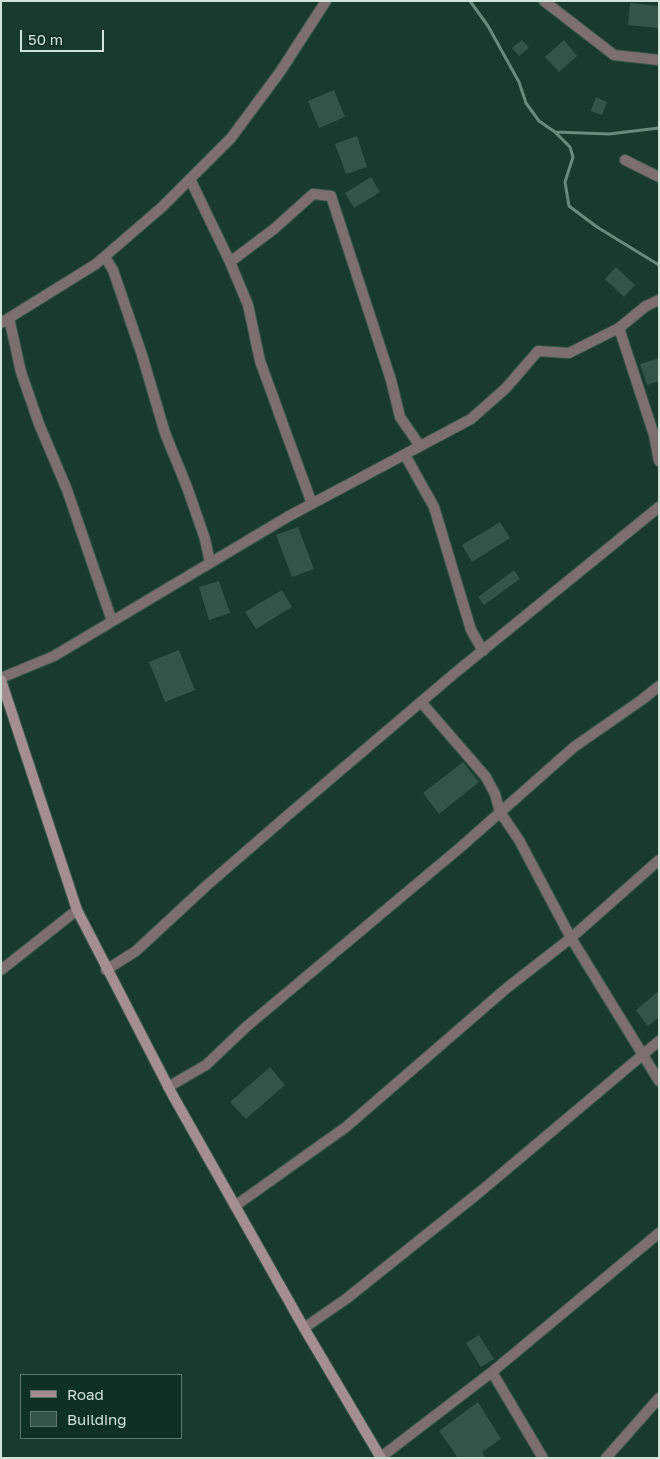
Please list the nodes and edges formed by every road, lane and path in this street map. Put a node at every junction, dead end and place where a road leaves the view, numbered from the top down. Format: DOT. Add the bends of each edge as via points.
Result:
graph roads {
  1 [pos="326,1"];
  2 [pos="544,1"];
  3 [pos="659,60"];
  4 [pos="625,160"];
  5 [pos="659,177"];
  6 [pos="190,179"];
  7 [pos="105,257"];
  8 [pos="230,262"];
  9 [pos="659,300"];
  10 [pos="5,320"];
  11 [pos="619,328"];
  12 [pos="420,446"];
  13 [pos="405,455"];
  14 [pos="659,461"];
  15 [pos="312,504"];
  16 [pos="659,507"];
  17 [pos="210,564"];
  18 [pos="112,621"];
  19 [pos="483,651"];
  20 [pos="1,679"];
  21 [pos="659,686"];
  22 [pos="421,702"];
  23 [pos="500,812"];
  24 [pos="659,860"];
  25 [pos="77,910"];
  26 [pos="571,938"];
  27 [pos="1,970"];
  28 [pos="106,970"];
  29 [pos="659,1041"];
  30 [pos="642,1054"];
  31 [pos="659,1081"];
  32 [pos="168,1087"];
  33 [pos="235,1206"];
  34 [pos="659,1233"];
  35 [pos="304,1328"];
  36 [pos="492,1372"];
  37 [pos="659,1398"];
  38 [pos="381,1457"];
  39 [pos="543,1458"];
  40 [pos="606,1458"];
  1 -- 6 [label="street" via="280,72 231,138"];
  2 -- 3 [label="street" via="614,55"];
  4 -- 5 [label="street"];
  6 -- 7 [label="street"];
  6 -- 8 [label="street"];
  7 -- 10 [label="street"];
  7 -- 17 [label="street" via="113,270 142,355 165,433 188,487"];
  8 -- 12 [label="street" via="314,194 331,196 400,417"];
  8 -- 15 [label="street" via="248,305 260,361"];
  9 -- 11 [label="street" via="646,306"];
  10 -- 18 [label="street" via="39,424 68,490"];
  11 -- 12 [label="street" via="568,353 538,351 506,388 471,419"];
  11 -- 14 [label="street" via="654,435"];
  12 -- 13 [label="street"];
  13 -- 15 [label="street"];
  13 -- 19 [label="street" via="434,507 471,630"];
  15 -- 17 [label="street"];
  16 -- 19 [label="street"];
  17 -- 18 [label="street"];
  18 -- 20 [label="street" via="54,656"];
  19 -- 22 [label="street"];
  20 -- 25 [label="street"];
  21 -- 23 [label="street" via="574,747"];
  22 -- 23 [label="street" via="486,777"];
  22 -- 28 [label="street" via="205,887 136,951"];
  23 -- 26 [label="street" via="519,840"];
  23 -- 32 [label="street" via="206,1065"];
  24 -- 26 [label="street"];
  25 -- 27 [label="street"];
  25 -- 28 [label="street"];
  26 -- 30 [label="street"];
  26 -- 33 [label="street" via="508,987 346,1127"];
  28 -- 32 [label="street"];
  29 -- 30 [label="street"];
  30 -- 31 [label="street"];
  30 -- 35 [label="street" via="481,1191 346,1299"];
  32 -- 33 [label="street"];
  33 -- 35 [label="street"];
  34 -- 36 [label="street"];
  35 -- 38 [label="street"];
  36 -- 38 [label="street"];
  36 -- 39 [label="street"];
  37 -- 40 [label="street"];
}
